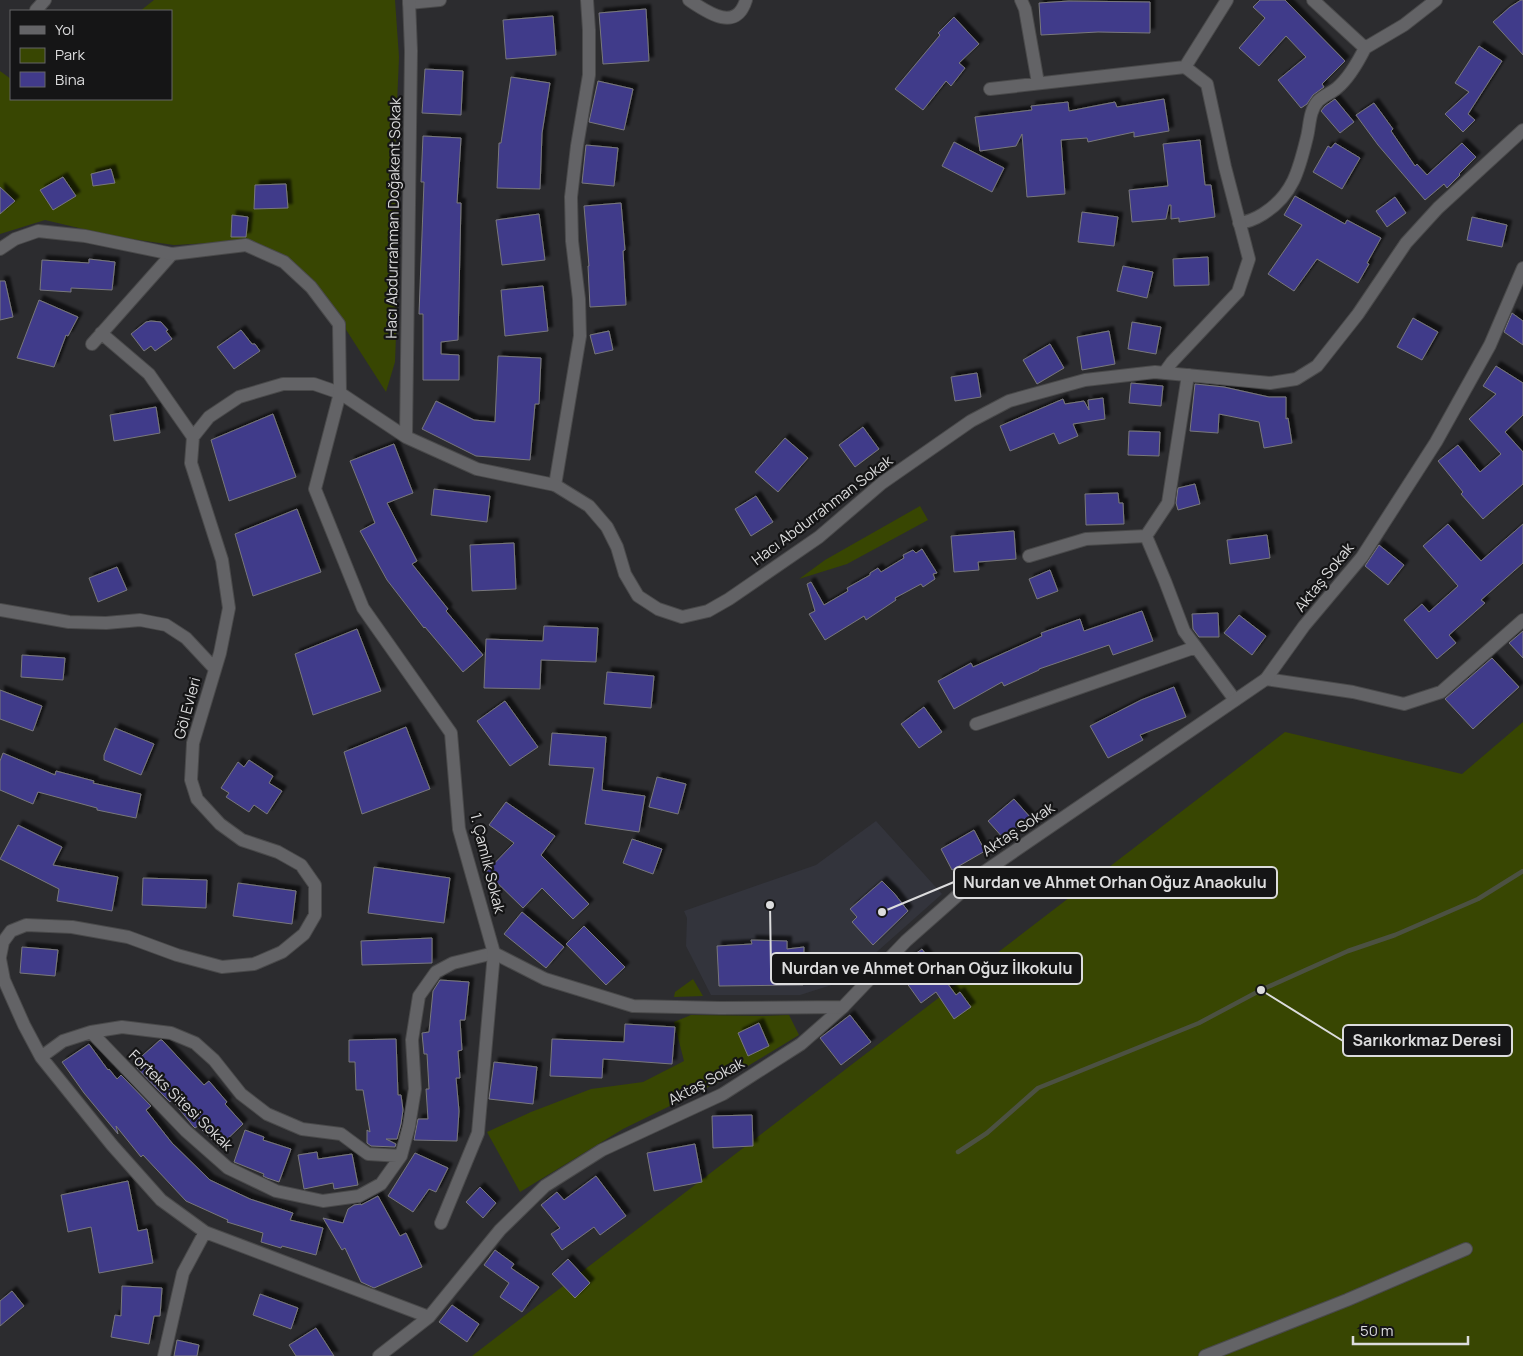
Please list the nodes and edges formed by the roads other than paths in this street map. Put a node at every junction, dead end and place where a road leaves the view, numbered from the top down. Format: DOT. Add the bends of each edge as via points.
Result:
graph roads {
  1 [pos="46,0"];
  2 [pos="440,0"];
  3 [pos="587,0"];
  4 [pos="689,0"];
  5 [pos="746,0"];
  6 [pos="1021,0"];
  7 [pos="1227,0"];
  8 [pos="1313,0"];
  9 [pos="1436,0"];
  10 [pos="409,2"];
  11 [pos="36,10"];
  12 [pos="1365,48"];
  13 [pos="1185,67"];
  14 [pos="1038,84"];
  15 [pos="990,89"];
  16 [pos="1523,130"];
  17 [pos="1239,224"];
  18 [pos="0,249"];
  19 [pos="172,254"];
  20 [pos="1523,268"];
  21 [pos="101,333"];
  22 [pos="92,344"];
  23 [pos="1164,373"];
  24 [pos="1188,376"];
  25 [pos="340,393"];
  26 [pos="406,436"];
  27 [pos="193,438"];
  28 [pos="555,485"];
  29 [pos="1146,536"];
  30 [pos="1029,556"];
  31 [pos="0,610"];
  32 [pos="1523,620"];
  33 [pos="1196,647"];
  34 [pos="215,669"];
  35 [pos="1266,679"];
  36 [pos="1235,700"];
  37 [pos="976,724"];
  38 [pos="494,953"];
  39 [pos="0,958"];
  40 [pos="842,1007"];
  41 [pos="91,1032"];
  42 [pos="41,1057"];
  43 [pos="401,1156"];
  44 [pos="441,1223"];
  45 [pos="205,1232"];
  46 [pos="1466,1249"];
  47 [pos="429,1317"];
  48 [pos="164,1356"];
  49 [pos="379,1356"];
  50 [pos="1205,1356"];
  1 -- 11 [label="street"];
  2 -- 10 [label="street"];
  3 -- 28 [label="street" via="589,75 571,197 580,336"];
  4 -- 5 [label="street" via="721,18 733,17 743,10"];
  6 -- 14 [label="street"];
  7 -- 13 [label="street"];
  8 -- 12 [label="street"];
  9 -- 12 [label="street" via="1404,25"];
  10 -- 26 [label="street, Hacı Abdurrahman Doğakent Sokak"];
  12 -- 17 [label="street" via="1356,66 1338,87 1318,101 1311,114 1296,179 1286,194 1274,207 1249,222"];
  13 -- 14 [label="street"];
  13 -- 17 [label="street" via="1208,84"];
  14 -- 15 [label="street"];
  16 -- 24 [label="street, Hacı Abdurrahman Sokak" via="1438,208 1406,243 1358,314 1317,366 1296,379 1270,383"];
  17 -- 23 [label="street" via="1249,259 1238,292"];
  18 -- 19 [label="street" via="15,239 38,231 85,236"];
  19 -- 21 [label="street"];
  19 -- 25 [label="street" via="246,245 284,262 311,288 339,324"];
  20 -- 35 [label="street, Aktaş Sokak" via="1490,345 1436,442 1362,557 1304,626"];
  21 -- 22 [label="street"];
  21 -- 27 [label="street" via="149,374"];
  23 -- 24 [label="street, Hacı Abdurrahman Sokak"];
  23 -- 28 [label="street, Hacı Abdurrahman Sokak" via="1085,380 1009,401 970,421 882,483 819,537 729,599 708,611 682,617 658,609 638,596 625,574 607,527 589,506"];
  24 -- 29 [label="street" via="1168,503"];
  25 -- 26 [label="street, Hacı Abdurrahman Sokak"];
  25 -- 27 [label="street" via="314,384 283,384 239,397 209,417"];
  25 -- 38 [label="street, 1. Çamlık Sokak" via="315,489 363,608 451,733 459,829"];
  26 -- 28 [label="street, Hacı Abdurrahman Sokak" via="477,469"];
  27 -- 34 [label="street, Göl Evleri" via="191,463 222,560 229,608"];
  29 -- 30 [label="street" via="1086,539"];
  29 -- 33 [label="street" via="1184,631"];
  31 -- 34 [label="street" via="69,622 140,620 166,624 186,638"];
  32 -- 35 [label="street" via="1441,692 1404,704 1353,692"];
  33 -- 36 [label="street"];
  33 -- 37 [label="street"];
  34 -- 39 [label="street, Göl Evleri" via="193,743 191,780 197,799 220,824 242,840 278,852 301,865 315,885 315,915 304,934 282,952 254,964 222,967 128,937 72,927 26,925 11,931 3,942"];
  35 -- 36 [label="street, Aktaş Sokak"];
  36 -- 40 [label="street, Aktaş Sokak" via="984,872 906,942"];
  38 -- 40 [label="street" via="545,979 633,1006"];
  38 -- 43 [label="street, Forteks Sitesi Sokak" via="453,963 436,972 418,996 412,1040 415,1089"];
  38 -- 44 [label="street, 1. Çamlık Sokak" via="478,1133"];
  39 -- 42 [label="street, Göl Evleri" via="4,980"];
  40 -- 47 [label="street, Aktaş Sokak" via="801,1044 723,1094 602,1150 545,1186 505,1224"];
  41 -- 42 [label="street, Forteks Sitesi Sokak" via="63,1041"];
  41 -- 43 [label="street, Forteks Sitesi Sokak" via="122,1027 171,1033 195,1043 242,1094 267,1114 302,1129 341,1134 368,1154"];
  41 -- 43 [label="street, Forteks Sitesi Sokak" via="193,1138 228,1168 276,1191 323,1201 359,1196 381,1184"];
  42 -- 45 [label="street" via="161,1200"];
  45 -- 47 [label="street"];
  45 -- 48 [label="street" via="183,1273"];
  46 -- 50 [label="street"];
  47 -- 49 [label="street, Aktaş Sokak"];
}
